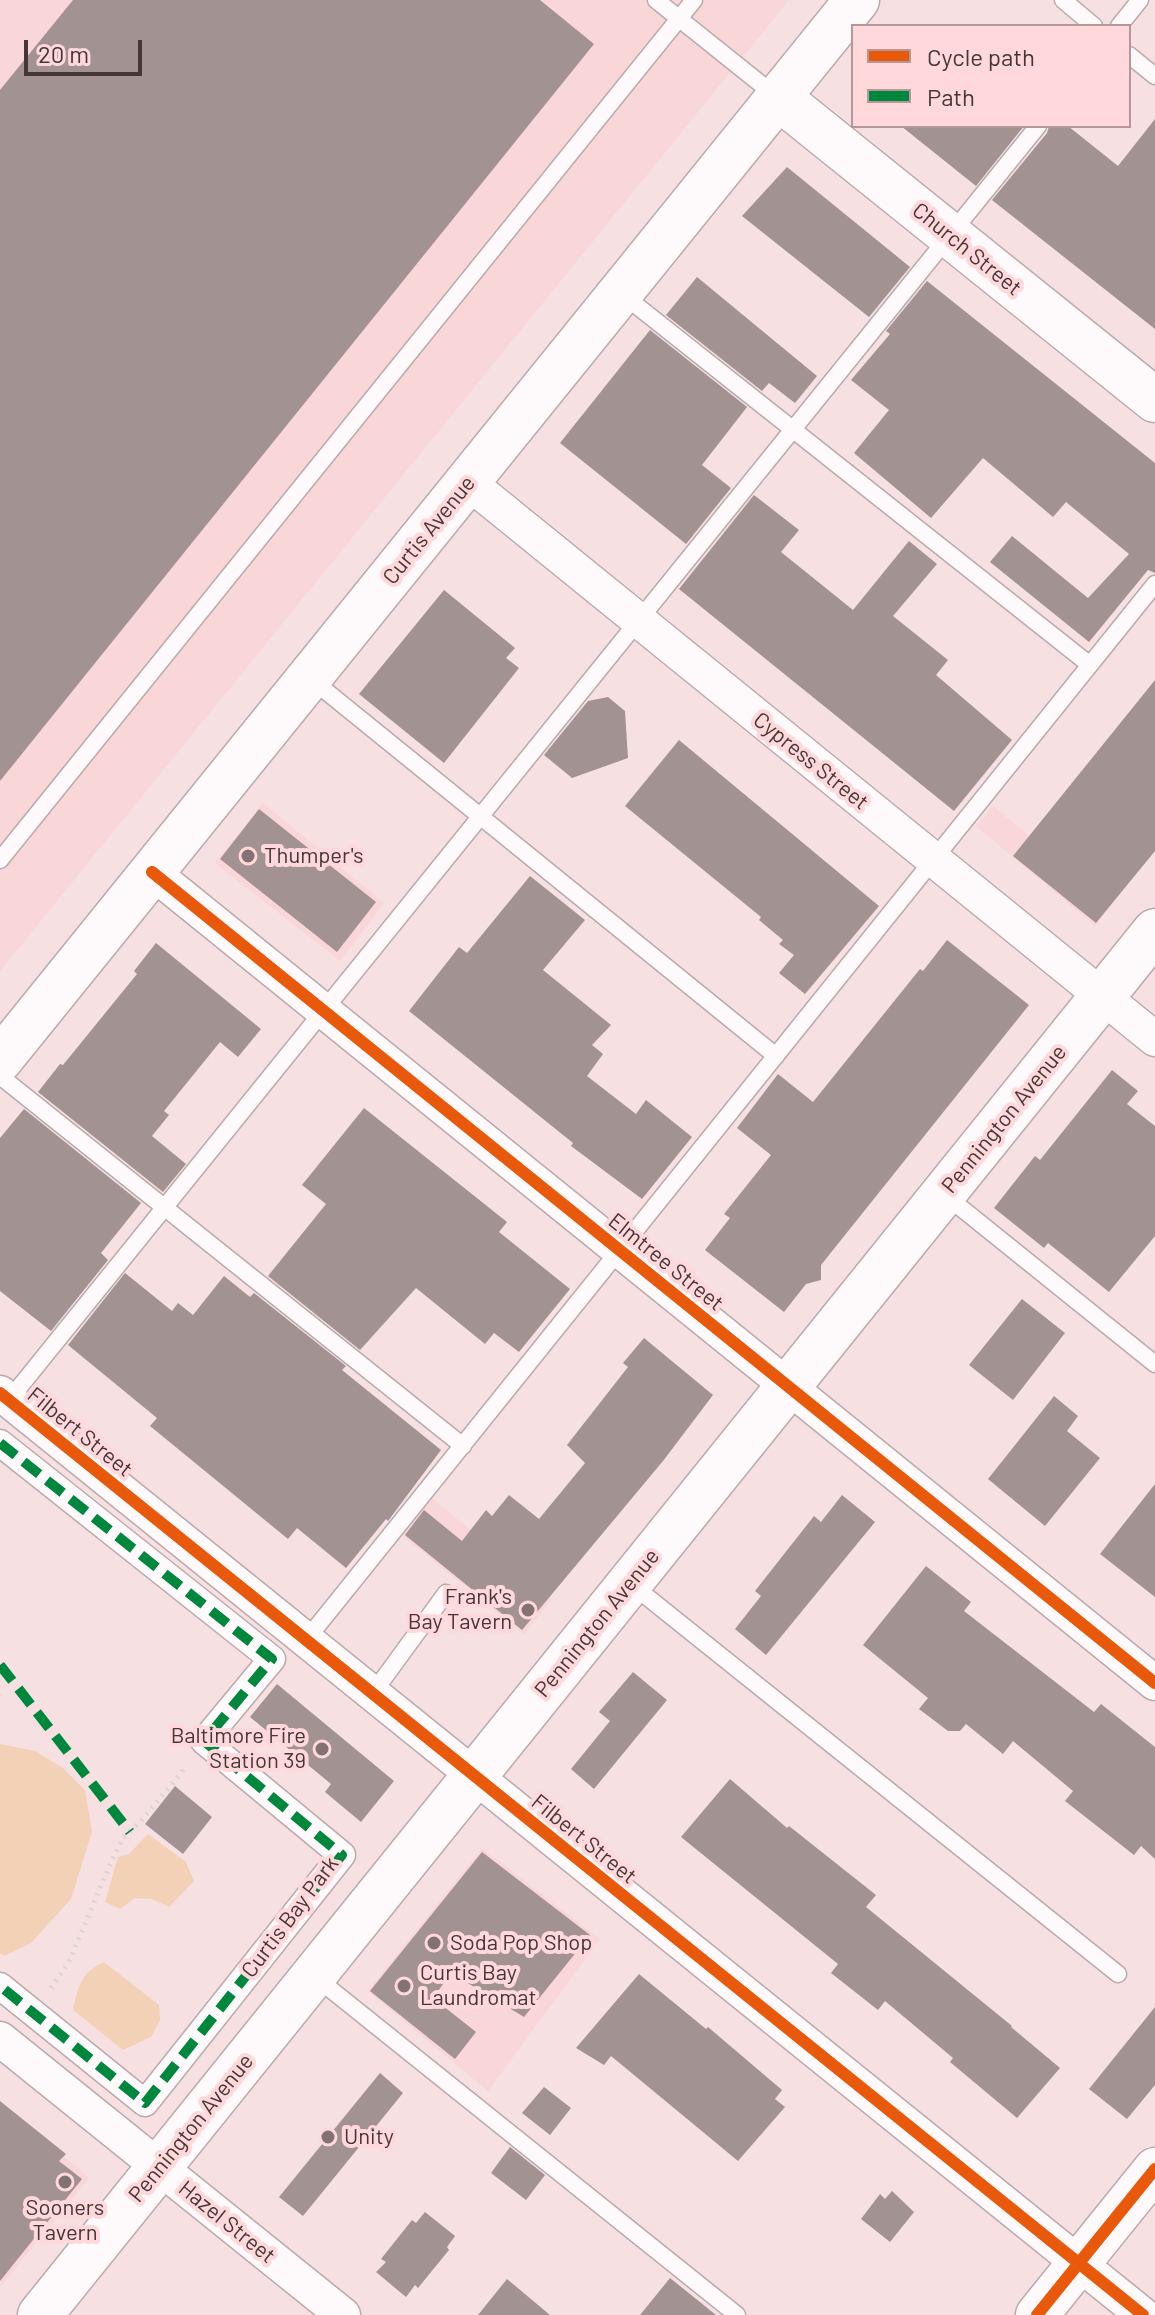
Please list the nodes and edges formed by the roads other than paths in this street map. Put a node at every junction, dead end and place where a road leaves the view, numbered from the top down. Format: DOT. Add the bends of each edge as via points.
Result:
graph roads {
  1 [pos="656,0"];
  2 [pos="694,0"];
  3 [pos="857,0"];
  4 [pos="1063,0"];
  5 [pos="1140,0"];
  6 [pos="679,19"];
  7 [pos="1092,24"];
  8 [pos="1121,24"];
  9 [pos="1131,57"];
  10 [pos="1155,76"];
  11 [pos="779,98"];
  12 [pos="1036,128"];
  13 [pos="950,236"];
  14 [pos="620,293"];
  15 [pos="1155,400"];
  16 [pos="793,430"];
  17 [pos="468,482"];
  18 [pos="1155,584"];
  19 [pos="638,621"];
  20 [pos="1090,665"];
  21 [pos="310,678"];
  22 [pos="480,816"];
  23 [pos="0,860"];
  24 [pos="934,860"];
  25 [pos="152,872"];
  26 [pos="1155,931"];
  27 [pos="1102,997"];
  28 [pos="324,1011"];
  29 [pos="1155,1039"];
  30 [pos="776,1056"];
  31 [pos="0,1060"];
  32 [pos="0,1076"];
  33 [pos="944,1194"];
  34 [pos="165,1208"];
  35 [pos="620,1250"];
  36 [pos="1155,1364"];
  37 [pos="788,1386"];
  38 [pos="4,1397"];
  39 [pos="0,1443"];
  40 [pos="463,1446"];
  41 [pos="630,1583"];
  42 [pos="446,1593"];
  43 [pos="306,1640"];
  44 [pos="1155,1683"];
  45 [pos="373,1693"];
  46 [pos="474,1776"];
  47 [pos="1118,1974"];
  48 [pos="314,1975"];
  49 [pos="0,1986"];
  50 [pos="0,2039"];
  51 [pos="159,2167"];
  52 [pos="1155,2169"];
  53 [pos="1079,2263"];
  54 [pos="40,2315"];
  55 [pos="343,2315"];
  56 [pos="737,2315"];
  57 [pos="1037,2315"];
  58 [pos="1143,2315"];
  1 -- 6 [label="lane"];
  2 -- 6 [label="lane"];
  3 -- 11 [label="main road, Curtis Avenue"];
  4 -- 7 [label="lane"];
  5 -- 8 [label="lane"];
  6 -- 11 [label="lane"];
  6 -- 23 [label="lane"];
  9 -- 10 [label="lane"];
  11 -- 13 [label="main road, Church Street"];
  11 -- 14 [label="main road, Curtis Avenue"];
  12 -- 13 [label="lane"];
  13 -- 15 [label="main road, Church Street"];
  13 -- 16 [label="lane"];
  14 -- 16 [label="lane"];
  14 -- 17 [label="main road, Curtis Avenue"];
  16 -- 19 [label="lane"];
  16 -- 20 [label="lane"];
  17 -- 19 [label="street, Cypress Street"];
  17 -- 21 [label="main road, Curtis Avenue"];
  18 -- 20 [label="lane"];
  19 -- 22 [label="lane"];
  19 -- 24 [label="street, Cypress Street"];
  20 -- 24 [label="lane"];
  21 -- 22 [label="lane"];
  21 -- 25 [label="main road, Curtis Avenue"];
  22 -- 28 [label="lane"];
  22 -- 30 [label="lane"];
  24 -- 27 [label="street, Cypress Street"];
  24 -- 30 [label="lane"];
  25 -- 28 [label="street, Elmtree Street"];
  25 -- 31 [label="main road, Curtis Avenue"];
  26 -- 27 [label="main road, Pennington Avenue"];
  27 -- 29 [label="street, Cypress Street"];
  27 -- 33 [label="main road, Pennington Avenue"];
  28 -- 34 [label="lane"];
  28 -- 35 [label="street, Elmtree Street"];
  30 -- 35 [label="lane"];
  32 -- 34 [label="lane"];
  33 -- 36 [label="lane"];
  33 -- 37 [label="main road, Pennington Avenue"];
  34 -- 38 [label="lane"];
  34 -- 40 [label="lane"];
  35 -- 37 [label="street, Elmtree Street"];
  35 -- 40 [label="lane"];
  37 -- 41 [label="main road, Pennington Avenue"];
  37 -- 44 [label="street, Elmtree Street"];
  38 -- 43 [label="street, Filbert Street"];
  39 -- 49 [label="street, Curtis Bay Park" via="272,1659 204,1741 342,1855 145,2103"];
  40 -- 43 [label="lane"];
  41 -- 46 [label="main road, Pennington Avenue"];
  41 -- 47 [label="lane"];
  42 -- 45 [label="lane"];
  43 -- 45 [label="street, Filbert Street"];
  45 -- 46 [label="street, Filbert Street"];
  46 -- 48 [label="main road, Pennington Avenue"];
  46 -- 53 [label="street, Filbert Street"];
  48 -- 51 [label="main road, Pennington Avenue"];
  48 -- 56 [label="lane"];
  50 -- 51 [label="street, Hazel Street"];
  51 -- 54 [label="main road, Pennington Avenue"];
  51 -- 55 [label="street, Hazel Street"];
  52 -- 53 [label="street"];
  53 -- 57 [label="street"];
  53 -- 58 [label="street, Filbert Street"];
}
